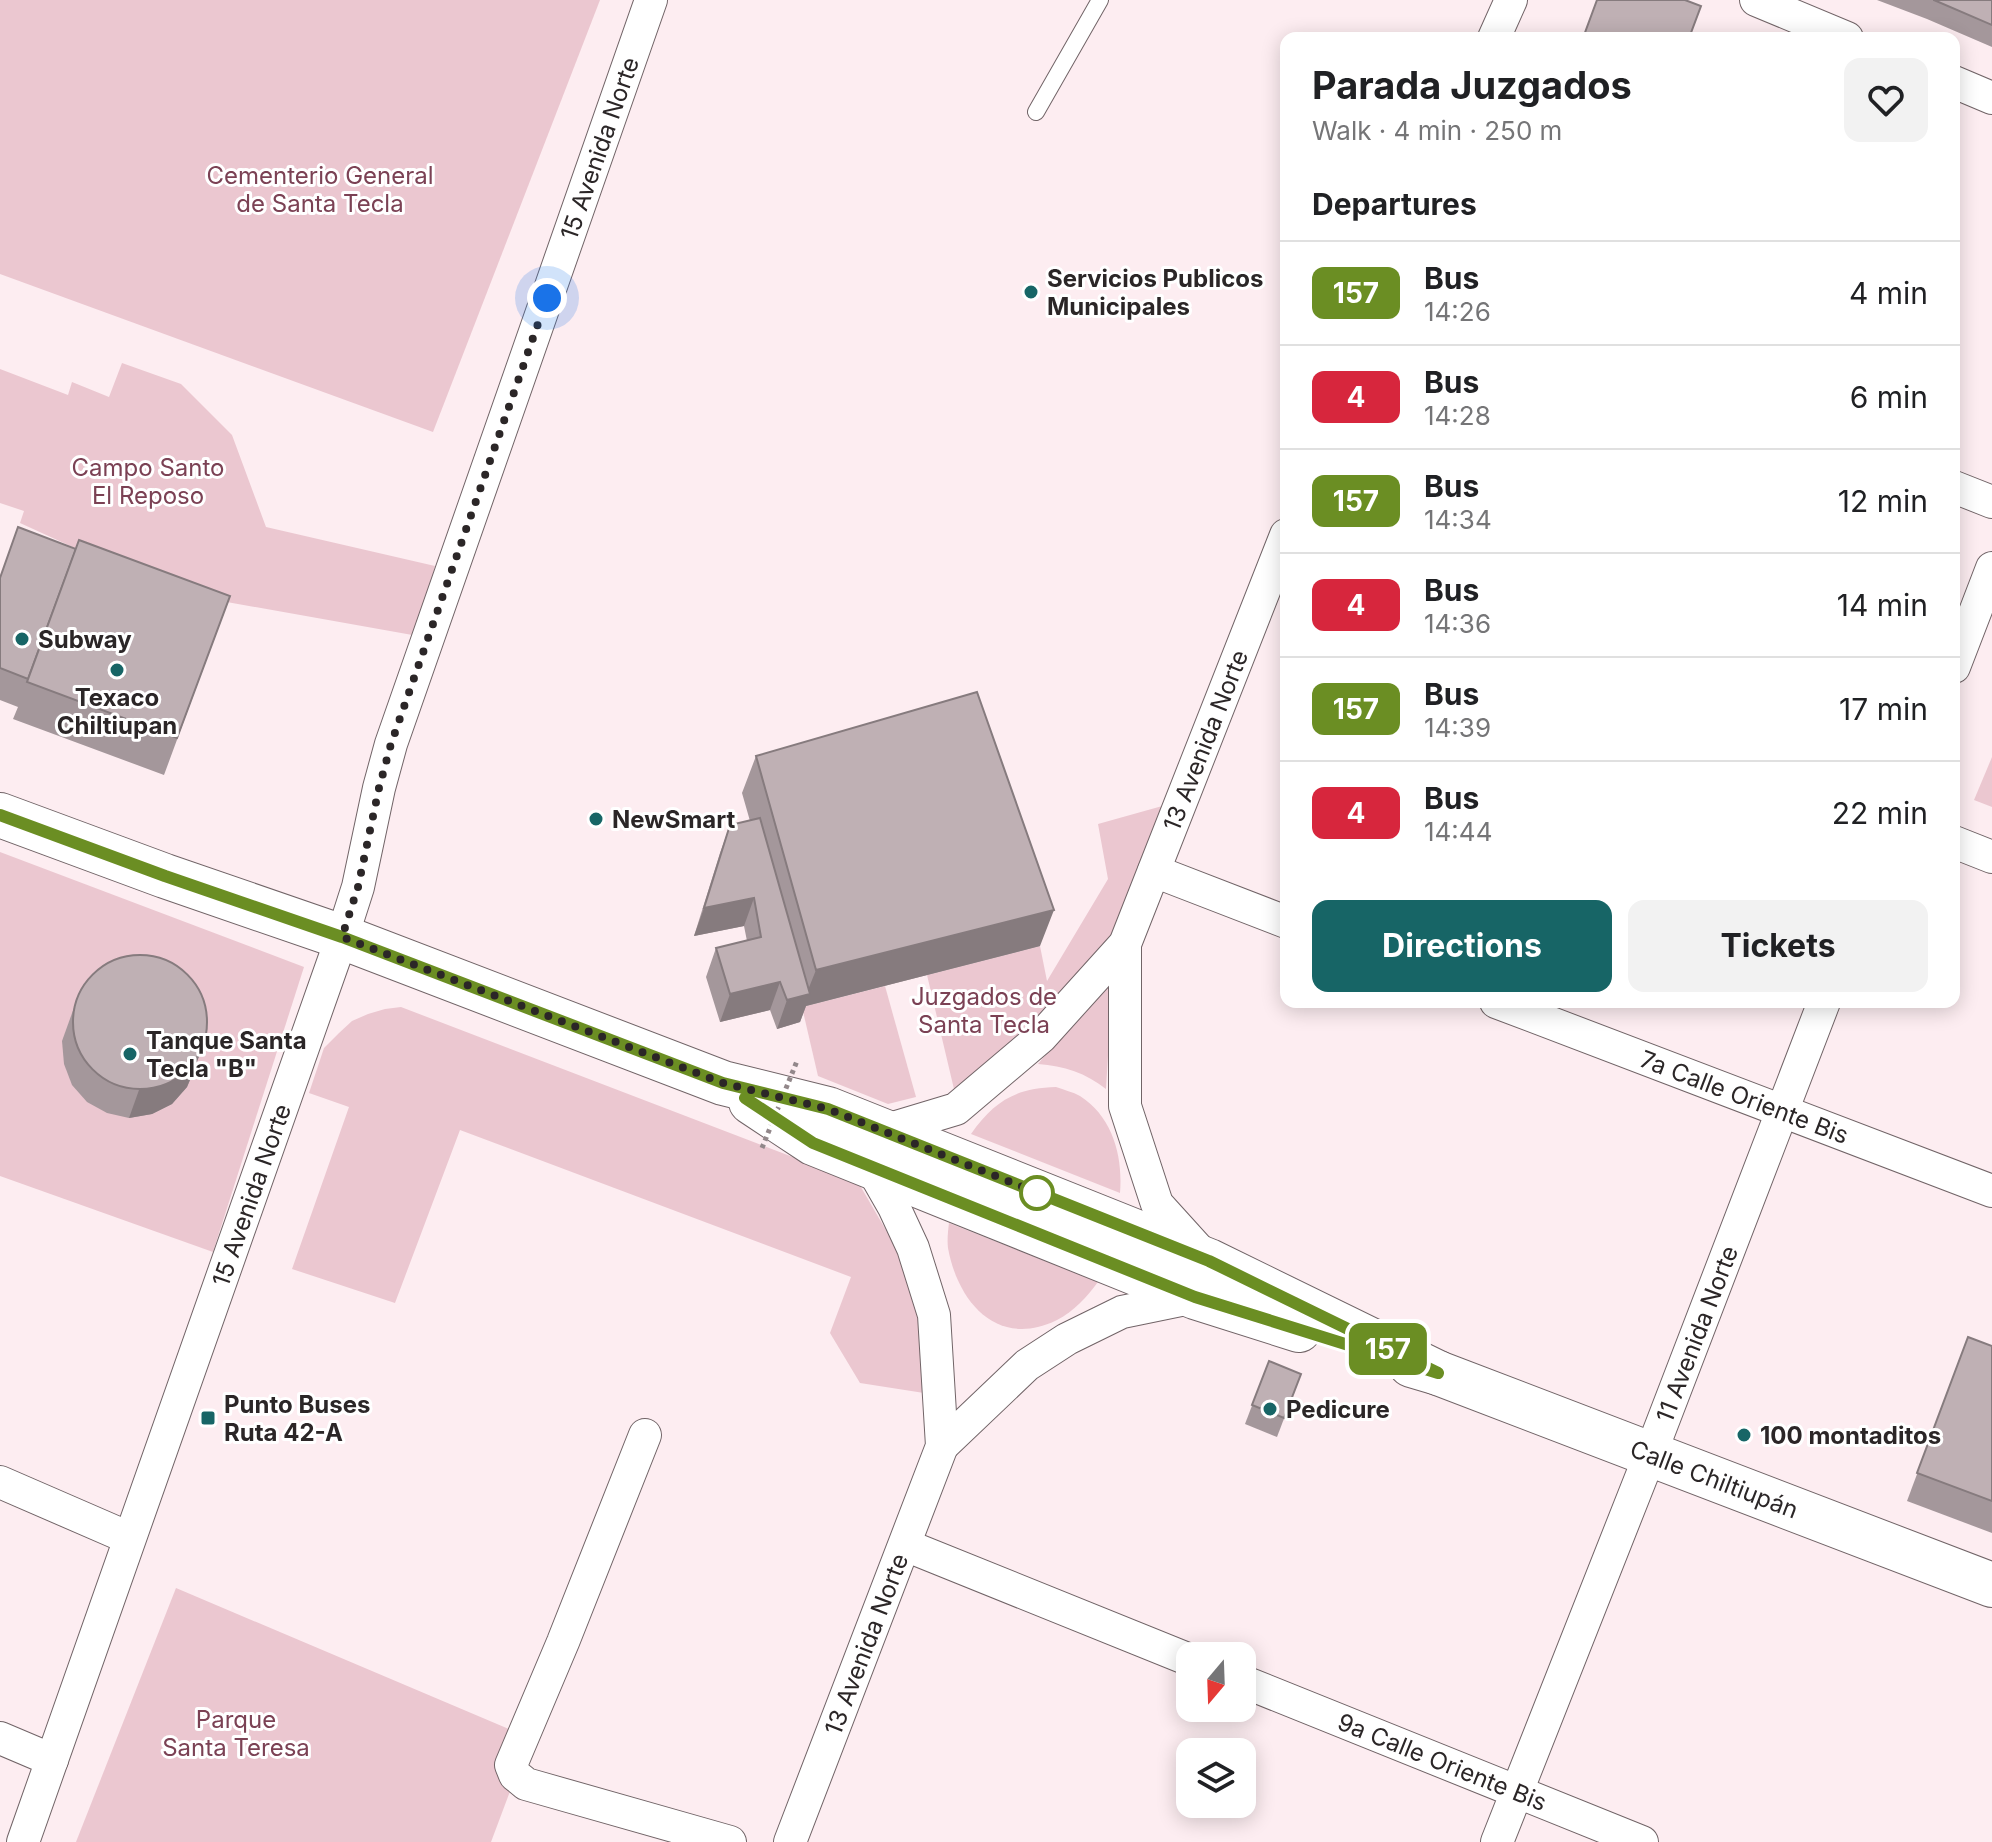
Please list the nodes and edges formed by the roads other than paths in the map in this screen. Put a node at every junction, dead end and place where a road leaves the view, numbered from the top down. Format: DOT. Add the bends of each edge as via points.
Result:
graph roads {
  1 [pos="651,0"];
  2 [pos="1100,0"];
  3 [pos="1511,0"];
  4 [pos="1756,0"];
  5 [pos="1497,32"];
  6 [pos="1833,32"];
  7 [pos="1960,85"];
  8 [pos="1992,98"];
  9 [pos="1036,112"];
  10 [pos="1960,489"];
  11 [pos="1992,502"];
  12 [pos="1992,568"];
  13 [pos="1278,578"];
  14 [pos="1960,651"];
  15 [pos="0,815"];
  16 [pos="1960,844"];
  17 [pos="1992,857"];
  18 [pos="1154,871"];
  19 [pos="1280,920"];
  20 [pos="342,937"];
  21 [pos="1125,944"];
  22 [pos="1512,1008"];
  23 [pos="1822,1008"];
  24 [pos="1782,1111"];
  25 [pos="876,1148"];
  26 [pos="1992,1191"];
  27 [pos="1202,1279"];
  28 [pos="645,1435"];
  29 [pos="942,1446"];
  30 [pos="1650,1455"];
  31 [pos="0,1482"];
  32 [pos="129,1538"];
  33 [pos="905,1545"];
  34 [pos="1992,1585"];
  35 [pos="1176,1654"];
  36 [pos="1256,1687"];
  37 [pos="0,1738"];
  38 [pos="52,1760"];
  39 [pos="1517,1792"];
  40 [pos="23,1842"];
  41 [pos="730,1842"];
  42 [pos="790,1842"];
  43 [pos="1497,1842"];
  44 [pos="1642,1842"];
  1 -- 20 [label="street, 15 Avenida Norte" via="391,744"];
  2 -- 9 [label="lane"];
  3 -- 5 [label="street"];
  4 -- 6 [label="street"];
  7 -- 8 [label="street"];
  10 -- 11 [label="street"];
  12 -- 14 [label="street"];
  13 -- 18 [label="street, 13 Avenida Norte"];
  15 -- 20 [label="main road, Calle Chiltiupán"];
  16 -- 17 [label="street"];
  18 -- 19 [label="street"];
  18 -- 21 [label="street, 13 Avenida Norte"];
  20 -- 25 [label="main road, Calle Chiltiupán" via="723,1083 813,1143"];
  20 -- 32 [label="street, 15 Avenida Norte"];
  21 -- 25 [label="street, 13 Avenida Norte" via="1041,1037 956,1109"];
  21 -- 27 [label="street, 13 Avenida Norte" via="1125,1106 1157,1204"];
  22 -- 24 [label="street, 7a Calle Oriente Bis"];
  23 -- 24 [label="street, 11 Avenida Norte"];
  24 -- 26 [label="street, 7a Calle Oriente Bis"];
  24 -- 30 [label="street, 11 Avenida Norte"];
  25 -- 27 [label="main road, Calle Chiltiupán"];
  25 -- 29 [label="street, 13 Avenida Norte" via="934,1315"];
  27 -- 29 [label="street, 13 Avenida Norte" via="1067,1339 1027,1365"];
  27 -- 30 [label="main road, Calle Chiltiupán"];
  28 -- 41 [label="street" via="511,1765 526,1784"];
  29 -- 33 [label="street, 13 Avenida Norte"];
  30 -- 34 [label="main road, Calle Chiltiupán"];
  30 -- 39 [label="street, 11 Avenida Norte"];
  31 -- 32 [label="street"];
  32 -- 38 [label="street, 15 Avenida Norte"];
  33 -- 35 [label="street"];
  33 -- 42 [label="street, 13 Avenida Norte"];
  36 -- 39 [label="street, 9a Calle Oriente Bis"];
  37 -- 38 [label="street"];
  38 -- 40 [label="street, 15 Avenida Norte"];
  39 -- 43 [label="street, 11 Avenida Norte"];
  39 -- 44 [label="street, 9a Calle Oriente Bis"];
}
